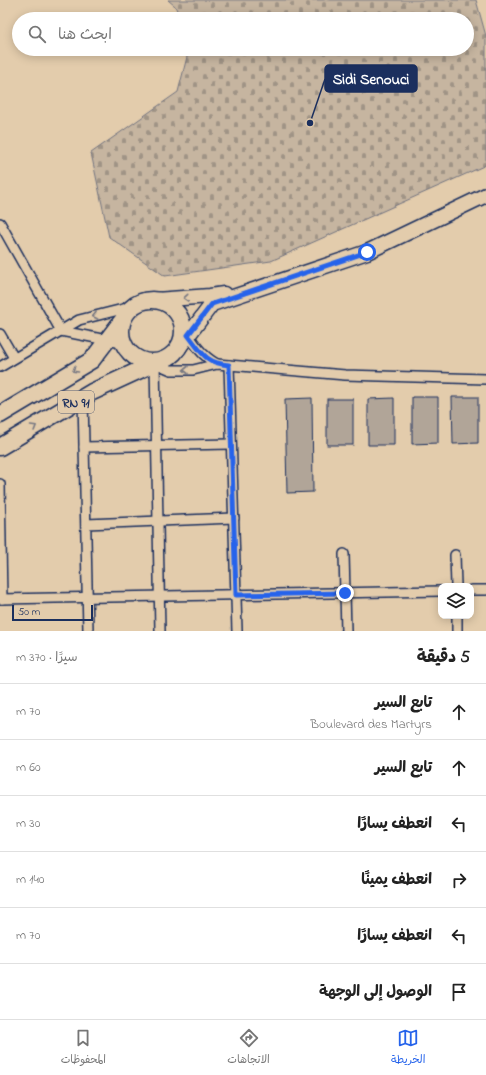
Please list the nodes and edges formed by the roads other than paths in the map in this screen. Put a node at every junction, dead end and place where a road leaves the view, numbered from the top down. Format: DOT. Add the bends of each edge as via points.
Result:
graph roads {
  1 [pos="486,195"];
  2 [pos="0,223"];
  3 [pos="266,286"];
  4 [pos="156,300"];
  5 [pos="131,307"];
  6 [pos="185,329"];
  7 [pos="61,330"];
  8 [pos="0,334"];
  9 [pos="107,340"];
  10 [pos="14,358"];
  11 [pos="155,363"];
  12 [pos="217,364"];
  13 [pos="229,365"];
  14 [pos="0,367"];
  15 [pos="486,379"];
  16 [pos="83,398"];
  17 [pos="0,415"];
  18 [pos="231,444"];
  19 [pos="157,446"];
  20 [pos="0,447"];
  21 [pos="84,447"];
  22 [pos="0,484"];
  23 [pos="234,518"];
  24 [pos="158,520"];
  25 [pos="86,524"];
  26 [pos="344,554"];
  27 [pos="455,555"];
  28 [pos="456,583"];
  29 [pos="474,590"];
  30 [pos="486,590"];
  31 [pos="438,591"];
  32 [pos="345,593"];
  33 [pos="236,595"];
  34 [pos="160,596"];
  35 [pos="88,598"];
  36 [pos="1,599"];
  37 [pos="457,619"];
  38 [pos="88,631"];
  39 [pos="160,631"];
  40 [pos="237,631"];
  41 [pos="346,631"];
  42 [pos="457,631"];
  1 -- 3 [label="main road" via="367,252"];
  2 -- 7 [label="street"];
  3 -- 4 [label="main road, one-way" via="210,296"];
  3 -- 6 [label="main road" via="212,304"];
  4 -- 5 [label="highway" via="147,300"];
  4 -- 6 [label="highway" via="173,308"];
  5 -- 7 [label="street, one-way" via="79,320"];
  5 -- 9 [label="highway" via="121,322 120,333"];
  6 -- 11 [label="highway" via="178,349 172,356"];
  6 -- 12 [label="street" via="208,360"];
  7 -- 9 [label="street"];
  7 -- 10 [label="street"];
  8 -- 10 [label="street"];
  9 -- 11 [label="highway" via="135,358"];
  9 -- 17 [label="highway, RN 91, one-way" via="92,360"];
  10 -- 14 [label="street"];
  12 -- 11 [label="street, one-way" via="193,370 171,370"];
  11 -- 16 [label="highway, RN 91"];
  11 -- 19 [label="street"];
  12 -- 13 [label="street"];
  13 -- 15 [label="street" via="344,375"];
  13 -- 18 [label="street"];
  20 -- 16 [label="highway, RN 91, one-way"];
  16 -- 21 [label="street"];
  18 -- 19 [label="street"];
  18 -- 23 [label="street"];
  19 -- 21 [label="street"];
  19 -- 24 [label="street"];
  21 -- 25 [label="street"];
  22 -- 36 [label="street"];
  23 -- 24 [label="street"];
  23 -- 33 [label="street"];
  24 -- 25 [label="street"];
  24 -- 34 [label="street"];
  25 -- 35 [label="street"];
  26 -- 32 [label="street"];
  27 -- 28 [label="street"];
  29 -- 30 [label="street"];
  31 -- 32 [label="street"];
  32 -- 33 [label="street"];
  32 -- 41 [label="street"];
  33 -- 34 [label="street"];
  33 -- 40 [label="street"];
  34 -- 35 [label="street"];
  34 -- 39 [label="street"];
  35 -- 36 [label="street"];
  35 -- 38 [label="street"];
  37 -- 42 [label="street"];
}
